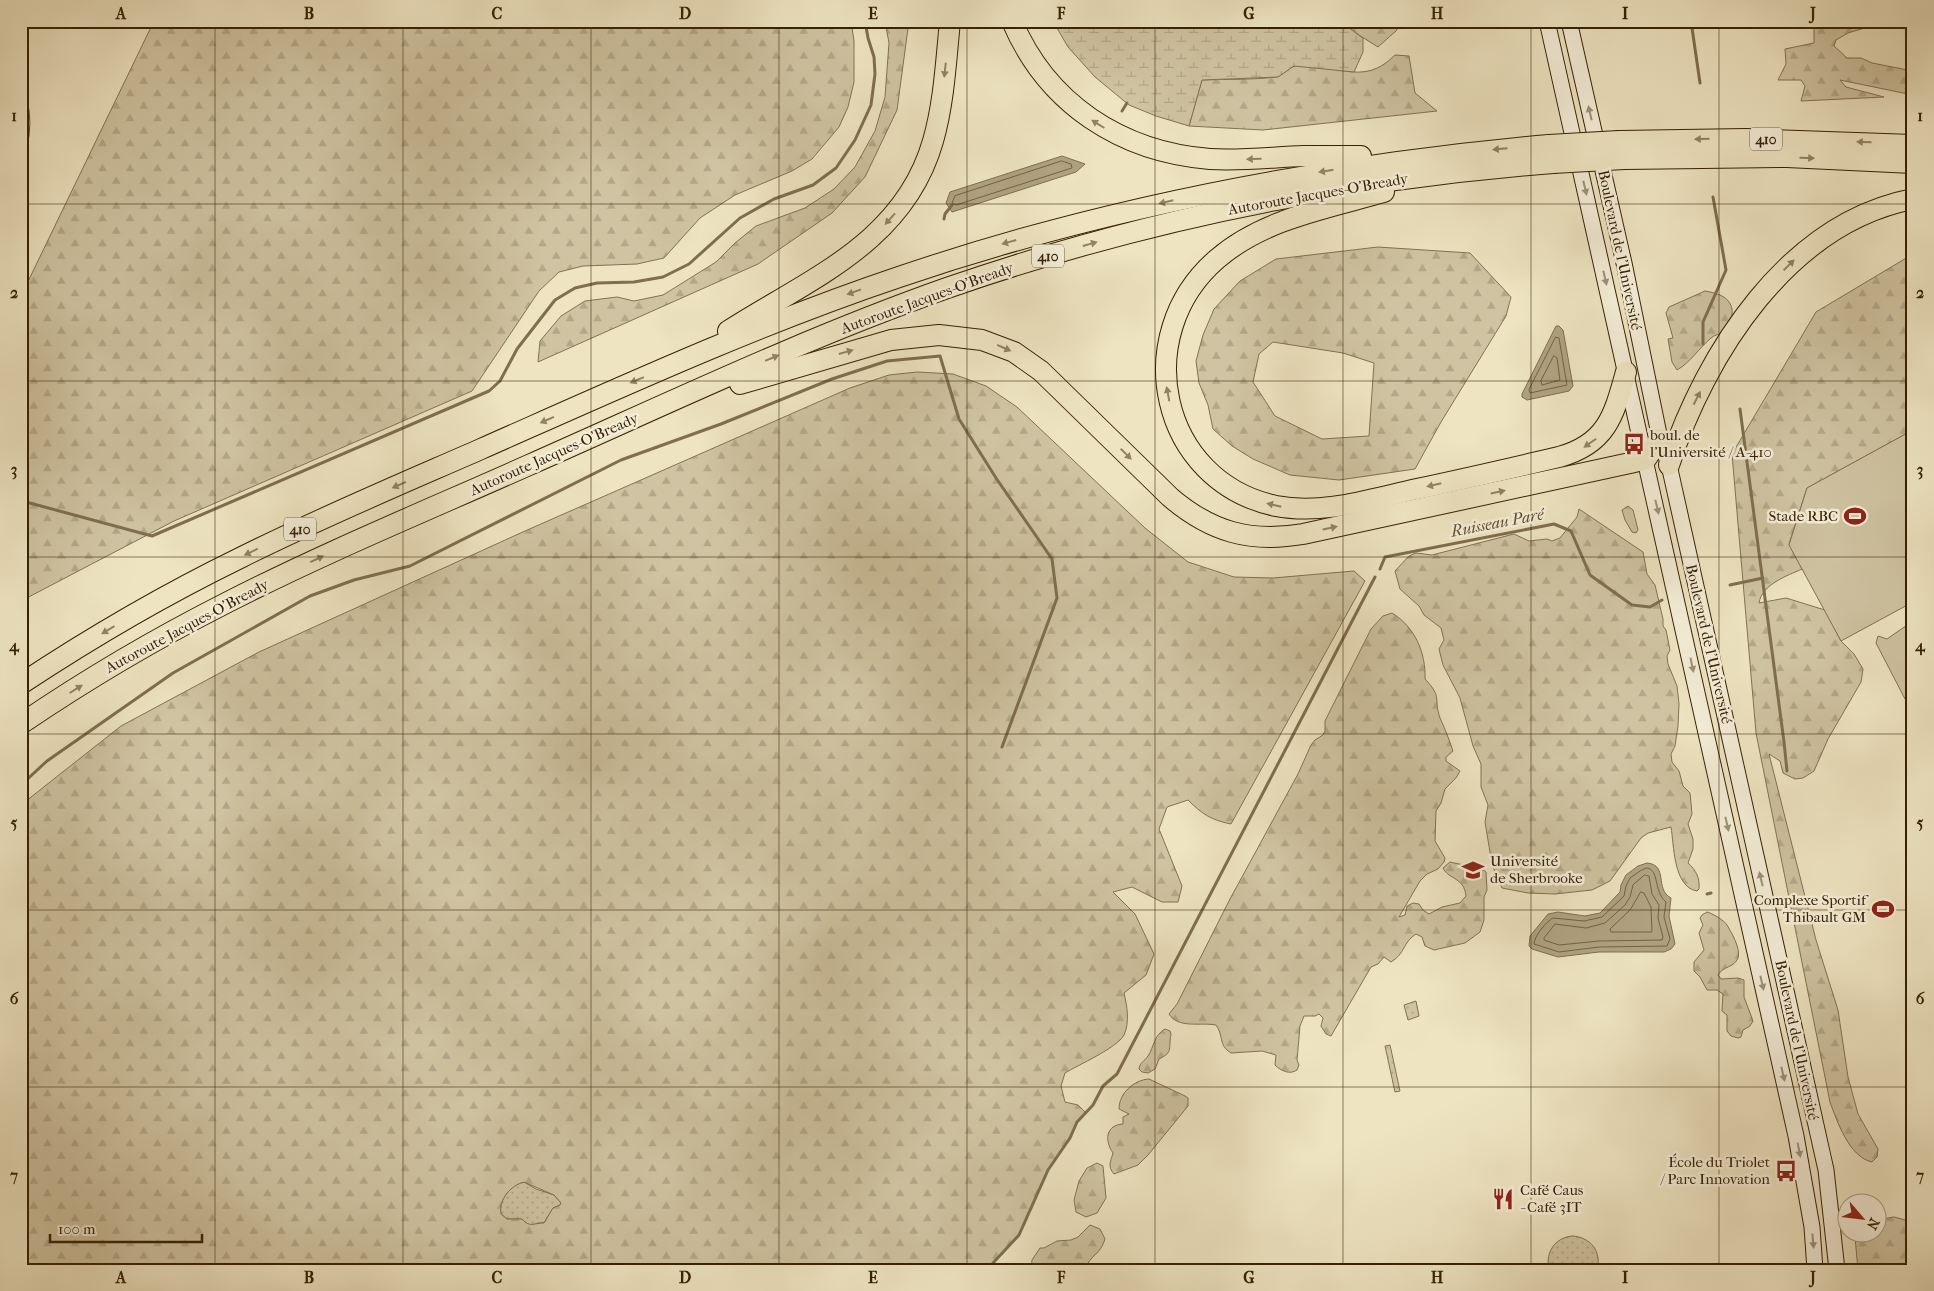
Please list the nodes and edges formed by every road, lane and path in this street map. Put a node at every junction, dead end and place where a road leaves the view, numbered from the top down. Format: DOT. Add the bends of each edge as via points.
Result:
graph roads {
  1 [pos="950,21"];
  2 [pos="1012,21"];
  3 [pos="1547,21"];
  4 [pos="1569,21"];
  5 [pos="21,100"];
  6 [pos="1913,145"];
  7 [pos="21,146"];
  8 [pos="1622,150"];
  9 [pos="1913,163"];
  10 [pos="1447,164"];
  11 [pos="1913,199"];
  12 [pos="682,361"];
  13 [pos="1626,372"];
  14 [pos="664,406"];
  15 [pos="1660,439"];
  16 [pos="1646,459"];
  17 [pos="1669,465"];
  18 [pos="21,684"];
  19 [pos="21,724"];
  20 [pos="1815,1270"];
  21 [pos="1837,1270"];
  1 -- 12 [label="highway, one-way" via="942,102 933,143 917,181 894,215 866,243 835,266"];
  10 -- 2 [label="highway, one-way" via="1303,156 1235,160 1188,156 1152,148 1110,131 1067,100 1035,64"];
  3 -- 13 [label="main road, Boulevard de l'Université, one-way"];
  15 -- 4 [label="main road, Boulevard de l'Université, one-way"];
  5 -- 7 [label="street" via="24,120"];
  6 -- 8 [label="highway, Autoroute Jacques-O'Bready / 410, one-way" via="1746,139"];
  8 -- 9 [label="highway, Autoroute Jacques-O'Bready / 410, one-way"];
  8 -- 10 [label="highway, Autoroute Jacques-O'Bready / 410, bridge"];
  10 -- 12 [label="highway, Autoroute Jacques-O'Bready / 410, one-way" via="1338,169 1128,210 1046,231 853,293"];
  13 -- 10 [label="highway, one-way" via="1608,426 1592,442 1575,452 1346,504 1300,508 1262,502 1225,483 1196,456 1173,414 1165,366 1174,318 1200,275 1230,249 1270,227"];
  14 -- 10 [label="highway, Autoroute Jacques-O'Bready / 410, one-way" via="880,313 1051,255 1239,207"];
  17 -- 11 [label="highway, one-way" via="1689,413 1716,363 1741,323 1778,276 1806,249 1844,224"];
  12 -- 18 [label="highway, Autoroute Jacques-O'Bready / 410, one-way" via="252,551 134,614"];
  13 -- 16 [label="main road, Boulevard de l'Université"];
  14 -- 16 [label="highway, one-way" via="891,340 933,335 976,338 1014,352 1041,370 1170,497 1192,514 1222,530 1260,537 1317,531"];
  19 -- 14 [label="highway, Autoroute Jacques-O'Bready / 410, one-way" via="141,650 264,584"];
  15 -- 16 [label="highway"];
  15 -- 17 [label="main road, Boulevard de l'Université"];
  16 -- 20 [label="main road, Boulevard de l'Université, one-way" via="1796,1136 1812,1227"];
  21 -- 17 [label="main road, Boulevard de l'Université, one-way" via="1826,1170"];
}
